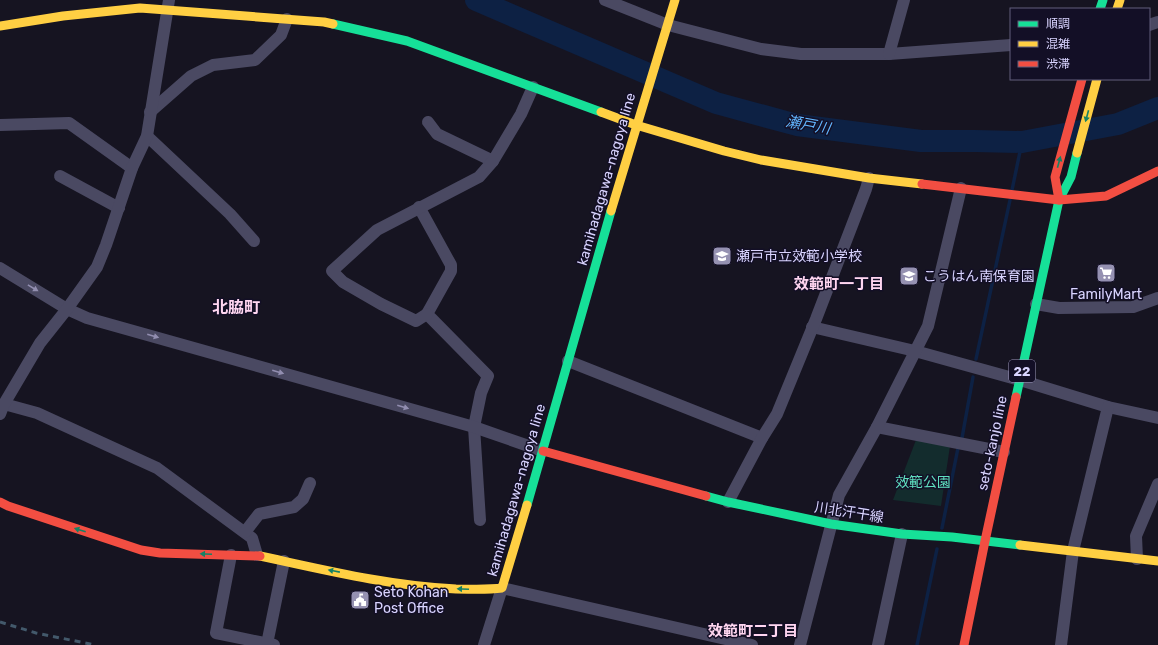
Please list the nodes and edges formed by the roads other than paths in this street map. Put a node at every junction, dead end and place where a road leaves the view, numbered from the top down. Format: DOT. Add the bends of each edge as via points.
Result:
graph roads {
  1 [pos="605,0"];
  2 [pos="675,0"];
  3 [pos="900,1"];
  4 [pos="168,5"];
  5 [pos="287,19"];
  6 [pos="668,25"];
  7 [pos="0,26"];
  8 [pos="1010,45"];
  9 [pos="889,54"];
  10 [pos="1082,80"];
  11 [pos="1097,80"];
  12 [pos="533,87"];
  13 [pos="150,112"];
  14 [pos="428,122"];
  15 [pos="0,125"];
  16 [pos="636,125"];
  17 [pos="147,136"];
  18 [pos="493,161"];
  19 [pos="132,168"];
  20 [pos="1158,171"];
  21 [pos="60,176"];
  22 [pos="869,178"];
  23 [pos="961,188"];
  24 [pos="1059,200"];
  25 [pos="118,208"];
  26 [pos="419,208"];
  27 [pos="254,241"];
  28 [pos="0,268"];
  29 [pos="1158,298"];
  30 [pos="1036,304"];
  31 [pos="67,309"];
  32 [pos="426,314"];
  33 [pos="812,327"];
  34 [pos="915,351"];
  35 [pos="568,361"];
  36 [pos="1020,380"];
  37 [pos="1108,407"];
  38 [pos="2,409"];
  39 [pos="1158,418"];
  40 [pos="474,427"];
  41 [pos="877,427"];
  42 [pos="762,438"];
  43 [pos="543,451"];
  44 [pos="1004,452"];
  45 [pos="310,483"];
  46 [pos="1158,484"];
  47 [pos="0,502"];
  48 [pos="728,502"];
  49 [pos="480,520"];
  50 [pos="831,524"];
  51 [pos="245,532"];
  52 [pos="902,534"];
  53 [pos="985,541"];
  54 [pos="1073,551"];
  55 [pos="232,555"];
  56 [pos="257,555"];
  57 [pos="1137,559"];
  58 [pos="284,561"];
  59 [pos="1158,562"];
  60 [pos="502,588"];
  61 [pos="271,644"];
  62 [pos="484,645"];
  63 [pos="752,645"];
  64 [pos="800,645"];
  65 [pos="878,645"];
  66 [pos="964,645"];
  67 [pos="1061,645"];
  1 -- 6 [label="street"];
  2 -- 6 [label="main road, kamihadagawa-nagoya line"];
  3 -- 9 [label="street"];
  4 -- 5 [label="main road"];
  4 -- 7 [label="main road" via="63,16"];
  4 -- 13 [label="street"];
  5 -- 12 [label="main road" via="324,22 407,41"];
  5 -- 13 [label="street" via="281,35 255,60 213,65 196,73"];
  6 -- 9 [label="street" via="761,48 801,54"];
  6 -- 16 [label="main road, kamihadagawa-nagoya line"];
  8 -- 9 [label="street"];
  24 -- 10 [label="main road, seto-kanjo line / 22, one-way" via="1055,177"];
  11 -- 24 [label="main road, seto-kanjo line / 22, one-way" via="1071,177"];
  12 -- 16 [label="main road"];
  12 -- 18 [label="street" via="521,114"];
  13 -- 17 [label="street"];
  14 -- 18 [label="street" via="437,134"];
  15 -- 19 [label="street" via="70,123"];
  16 -- 22 [label="main road" via="761,160"];
  16 -- 35 [label="main road, kamihadagawa-nagoya line"];
  17 -- 19 [label="street"];
  17 -- 27 [label="street" via="230,214"];
  18 -- 26 [label="street" via="479,177"];
  19 -- 25 [label="street"];
  20 -- 24 [label="main road" via="1106,196"];
  21 -- 25 [label="street"];
  22 -- 23 [label="main road"];
  22 -- 33 [label="street"];
  23 -- 24 [label="main road"];
  23 -- 34 [label="street" via="928,326"];
  24 -- 30 [label="main road, seto-kanjo line / 22"];
  25 -- 31 [label="street" via="97,267"];
  26 -- 32 [label="street" via="451,271"];
  26 -- 32 [label="street" via="377,230 332,271 342,282 416,321"];
  28 -- 31 [label="street, one-way"];
  29 -- 30 [label="street" via="1133,307 1059,308"];
  30 -- 36 [label="main road, seto-kanjo line / 22"];
  31 -- 38 [label="street" via="40,343"];
  31 -- 40 [label="street, one-way" via="86,318"];
  32 -- 40 [label="street" via="488,376 481,393"];
  33 -- 34 [label="street"];
  33 -- 42 [label="street" via="777,414"];
  34 -- 36 [label="street"];
  34 -- 41 [label="street"];
  35 -- 42 [label="street"];
  35 -- 43 [label="main road, kamihadagawa-nagoya line"];
  36 -- 37 [label="street"];
  36 -- 44 [label="main road, seto-kanjo line / 22"];
  37 -- 39 [label="street"];
  37 -- 54 [label="street"];
  38 -- 51 [label="street" via="37,413 157,468"];
  40 -- 43 [label="street"];
  40 -- 49 [label="street"];
  41 -- 44 [label="street"];
  41 -- 50 [label="street" via="839,495"];
  42 -- 48 [label="street"];
  43 -- 48 [label="main road, 川北汗干線"];
  43 -- 60 [label="main road, kamihadagawa-nagoya line"];
  44 -- 53 [label="main road, seto-kanjo line / 22"];
  45 -- 51 [label="street" via="303,499 294,507 259,514"];
  46 -- 57 [label="street" via="1136,536"];
  55 -- 47 [label="main road, kamihadagawa-nagoya line, one-way" via="141,550"];
  48 -- 50 [label="main road, 川北汗干線"];
  50 -- 52 [label="main road, 川北汗干線"];
  50 -- 64 [label="street"];
  51 -- 56 [label="street" via="252,538"];
  52 -- 53 [label="main road, 川北汗干線"];
  52 -- 65 [label="street"];
  53 -- 54 [label="main road, 川北汗干線"];
  53 -- 66 [label="main road, seto-kanjo line / 22"];
  54 -- 57 [label="main road, 川北汗干線"];
  54 -- 67 [label="street"];
  55 -- 56 [label="main road, kamihadagawa-nagoya line"];
  55 -- 61 [label="street" via="216,633"];
  56 -- 58 [label="main road, kamihadagawa-nagoya line"];
  57 -- 59 [label="main road, 川北汗干線"];
  60 -- 58 [label="main road, kamihadagawa-nagoya line, one-way" via="433,588"];
  58 -- 61 [label="street"];
  60 -- 62 [label="street"];
  60 -- 63 [label="street"];
}
